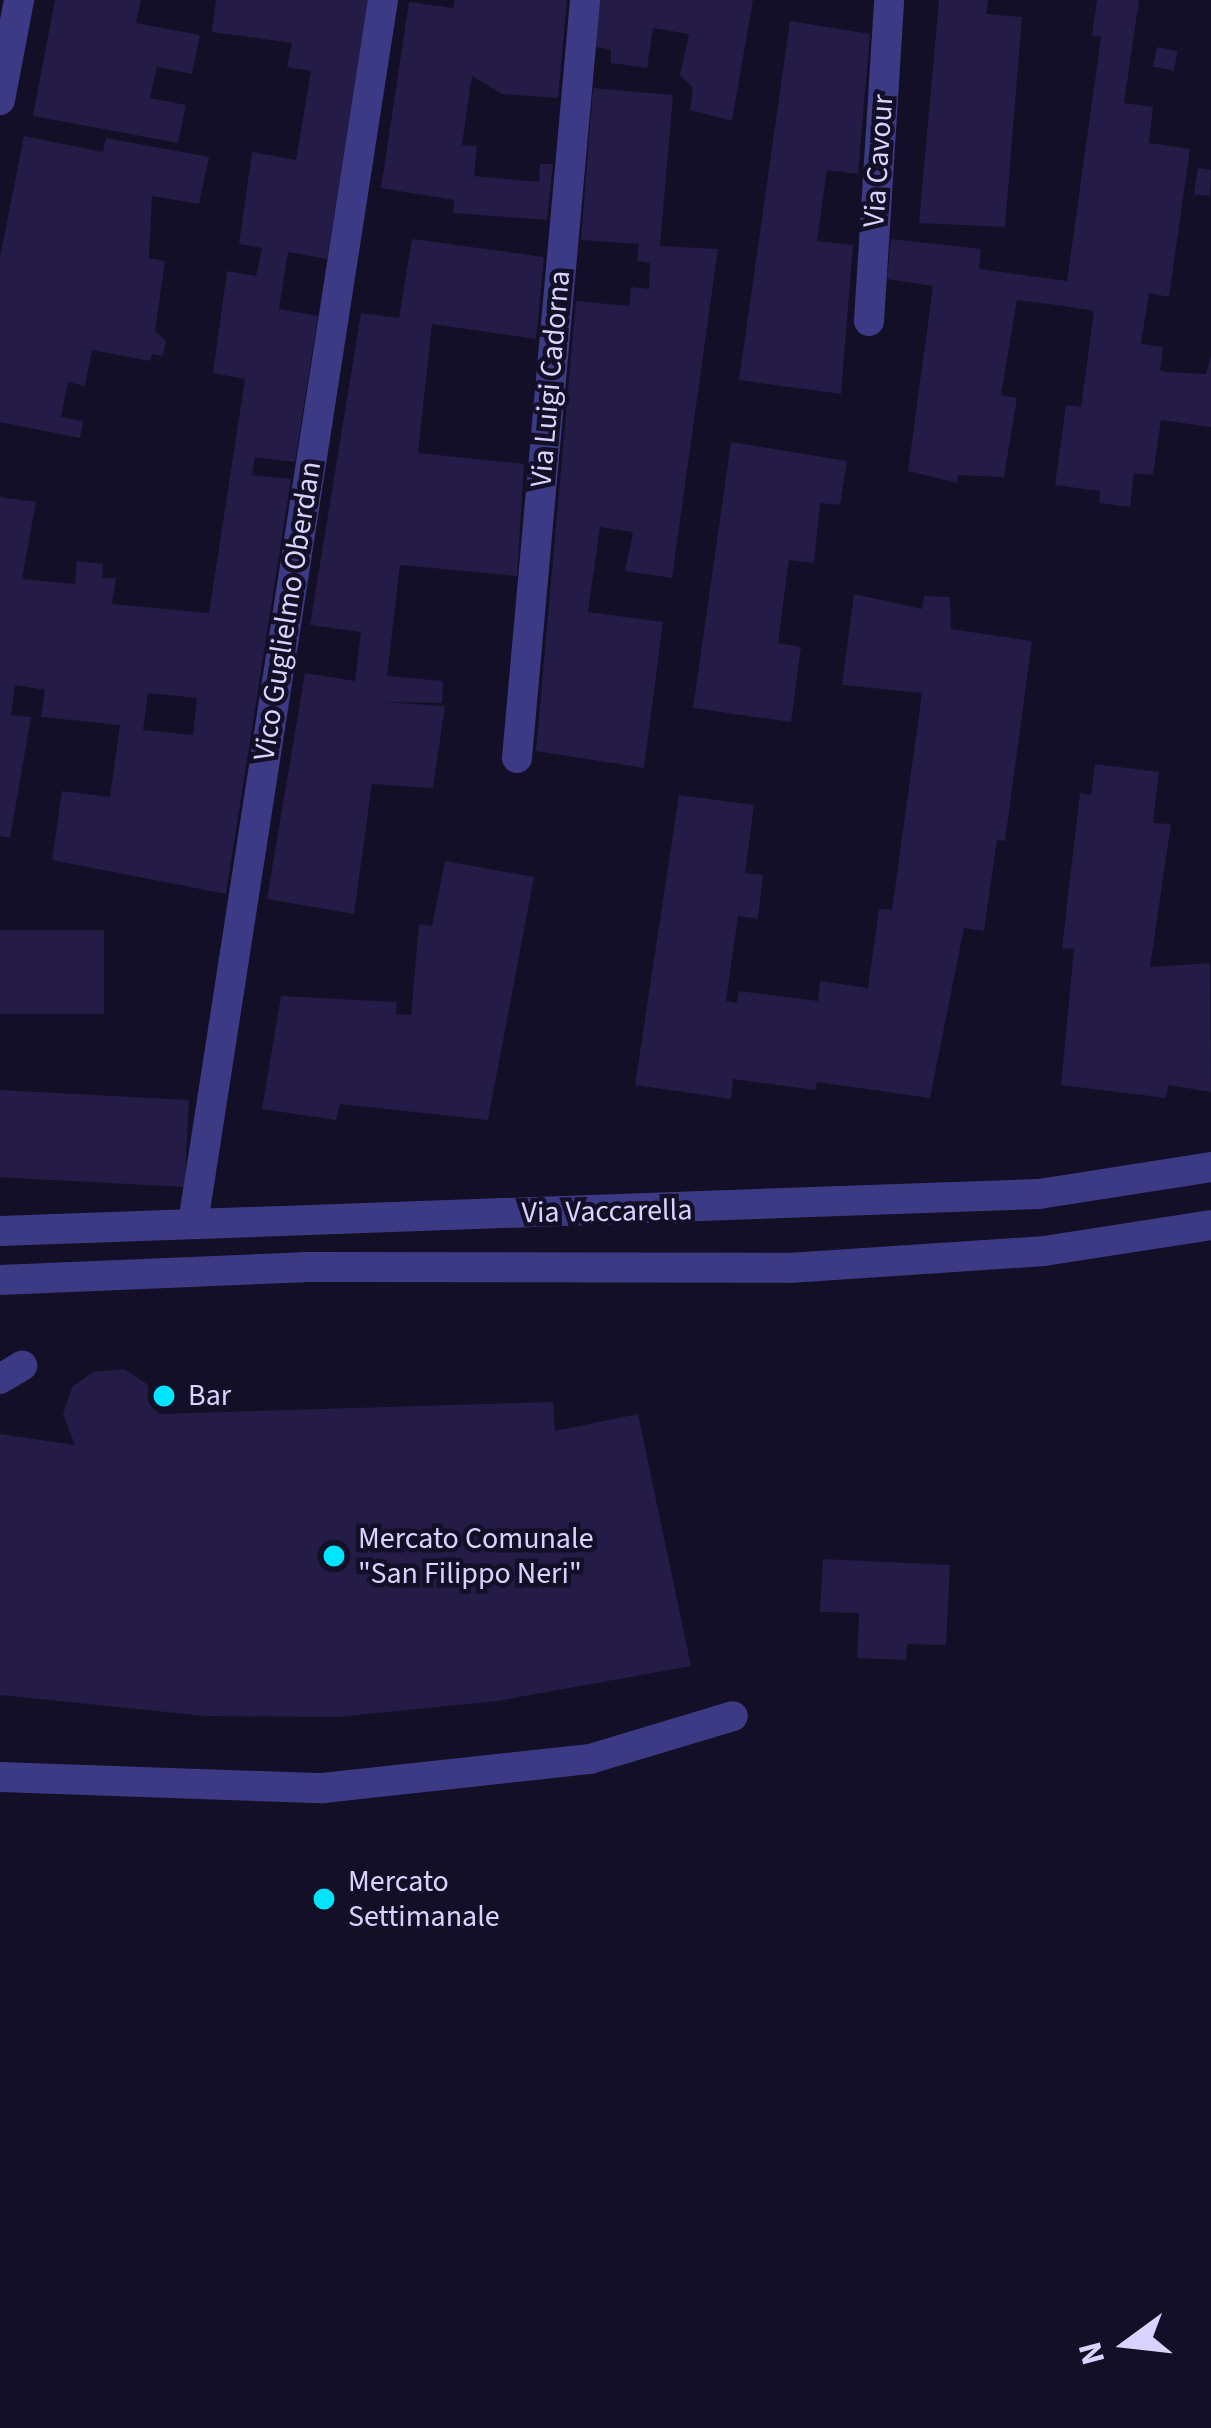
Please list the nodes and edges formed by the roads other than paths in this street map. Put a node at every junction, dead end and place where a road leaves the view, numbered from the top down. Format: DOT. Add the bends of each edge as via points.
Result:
graph roads {
  1 [pos="19,0"];
  2 [pos="383,0"];
  3 [pos="585,0"];
  4 [pos="889,0"];
  5 [pos="1,90"];
  6 [pos="869,321"];
  7 [pos="517,758"];
  8 [pos="1211,1167"];
  9 [pos="193,1222"];
  10 [pos="1211,1225"];
  11 [pos="0,1231"];
  12 [pos="0,1280"];
  13 [pos="733,1716"];
  14 [pos="0,1777"];
  1 -- 5 [label="street"];
  2 -- 9 [label="street, Vico Guglielmo Oberdan"];
  3 -- 7 [label="street, Via Luigi Cadorna"];
  4 -- 6 [label="street, Via Cavour"];
  8 -- 9 [label="street, Via Vaccarella" via="1039,1195"];
  9 -- 11 [label="street, Via Vaccarella"];
  10 -- 12 [label="street, Via Vaccarella" via="1044,1251 789,1268 304,1267"];
  13 -- 14 [label="street" via="590,1759 323,1788"];
}
